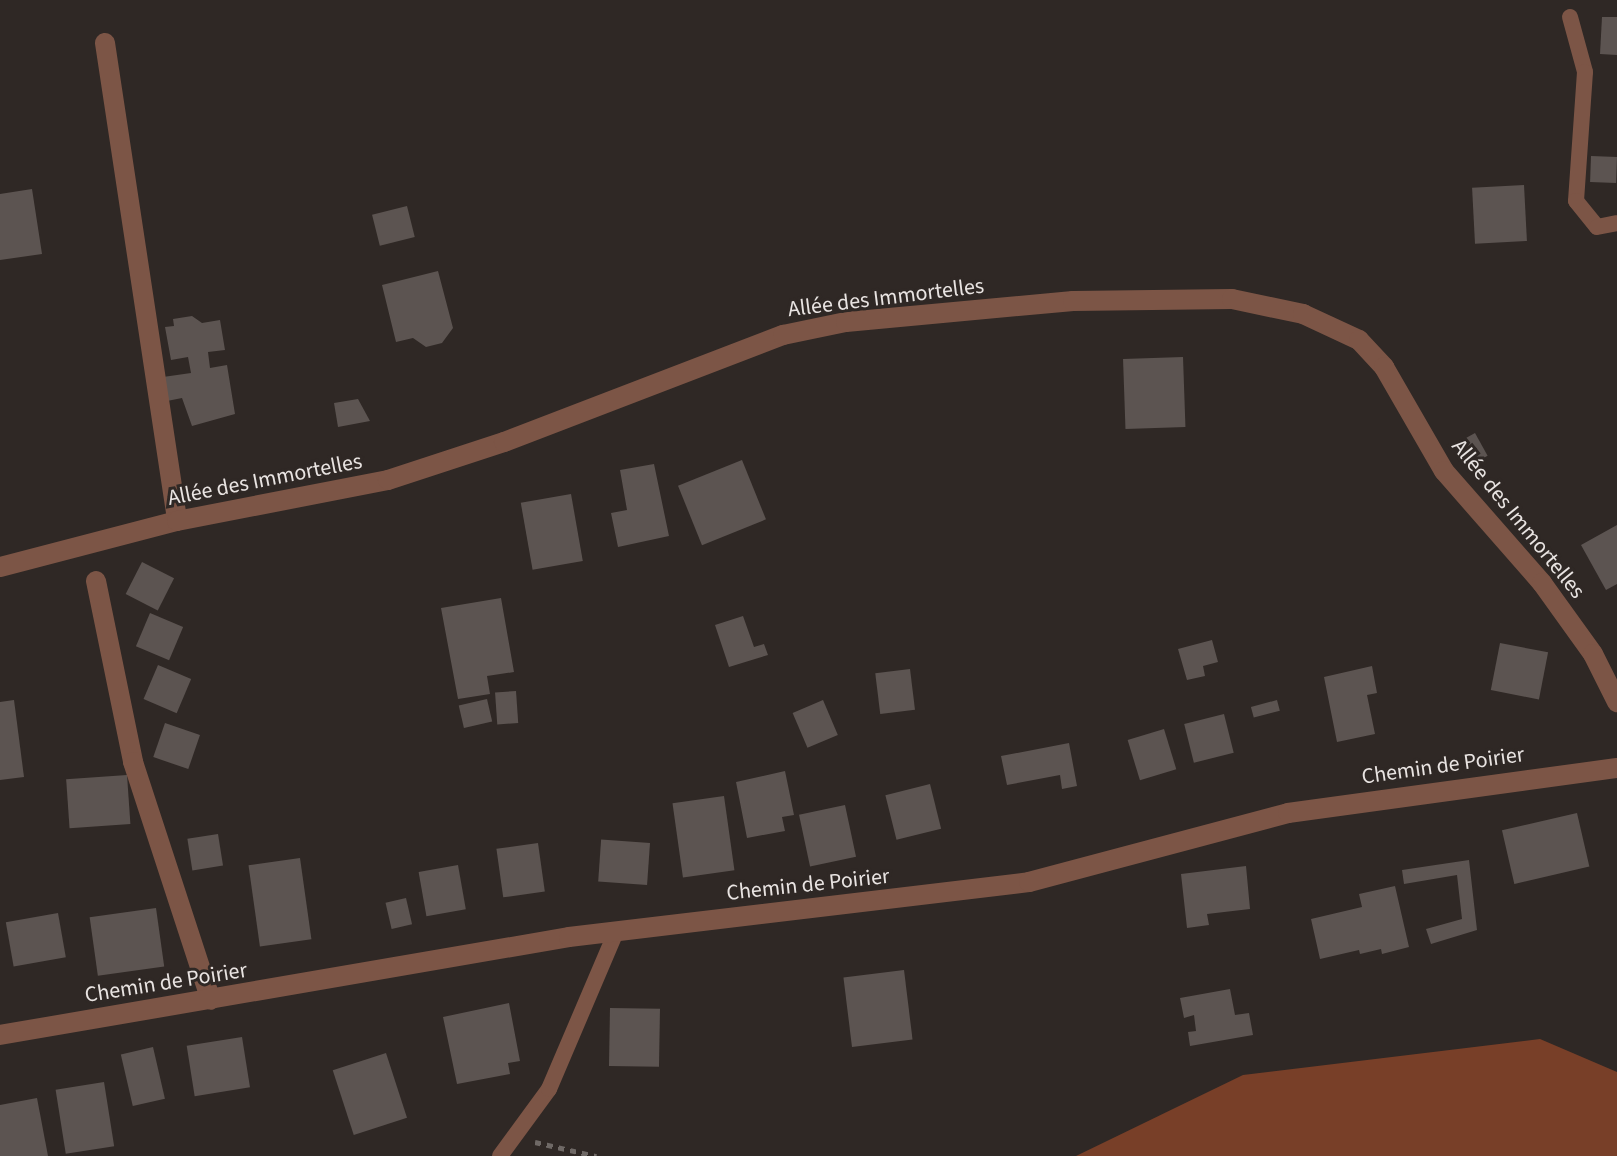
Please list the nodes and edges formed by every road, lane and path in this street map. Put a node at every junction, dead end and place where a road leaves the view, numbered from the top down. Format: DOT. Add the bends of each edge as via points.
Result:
graph roads {
  1 [pos="1570,17"];
  2 [pos="105,43"];
  3 [pos="1617,223"];
  4 [pos="177,521"];
  5 [pos="0,567"];
  6 [pos="96,581"];
  7 [pos="1617,702"];
  8 [pos="1617,768"];
  9 [pos="616,932"];
  10 [pos="211,1000"];
  11 [pos="0,1035"];
  12 [pos="519,1135"];
  13 [pos="500,1156"];
  14 [pos="596,1156"];
  1 -- 3 [label="lane" via="1585,72 1576,201 1597,227"];
  2 -- 4 [label="street"];
  4 -- 5 [label="street, Allée des Immortelles"];
  4 -- 7 [label="street, Allée des Immortelles" via="388,480 504,442 783,335 846,322 1073,301 1170,297 1265,303 1339,329 1359,340 1384,367 1444,471 1542,583 1593,654"];
  6 -- 10 [label="street" via="133,762"];
  8 -- 9 [label="street, Chemin de Poirier" via="1288,813 1029,882"];
  9 -- 10 [label="street, Chemin de Poirier"];
  9 -- 12 [label="lane" via="549,1089"];
  10 -- 11 [label="street, Chemin de Poirier"];
  12 -- 13 [label="lane"];
  12 -- 14 [label="path" via="545,1147"];
}
